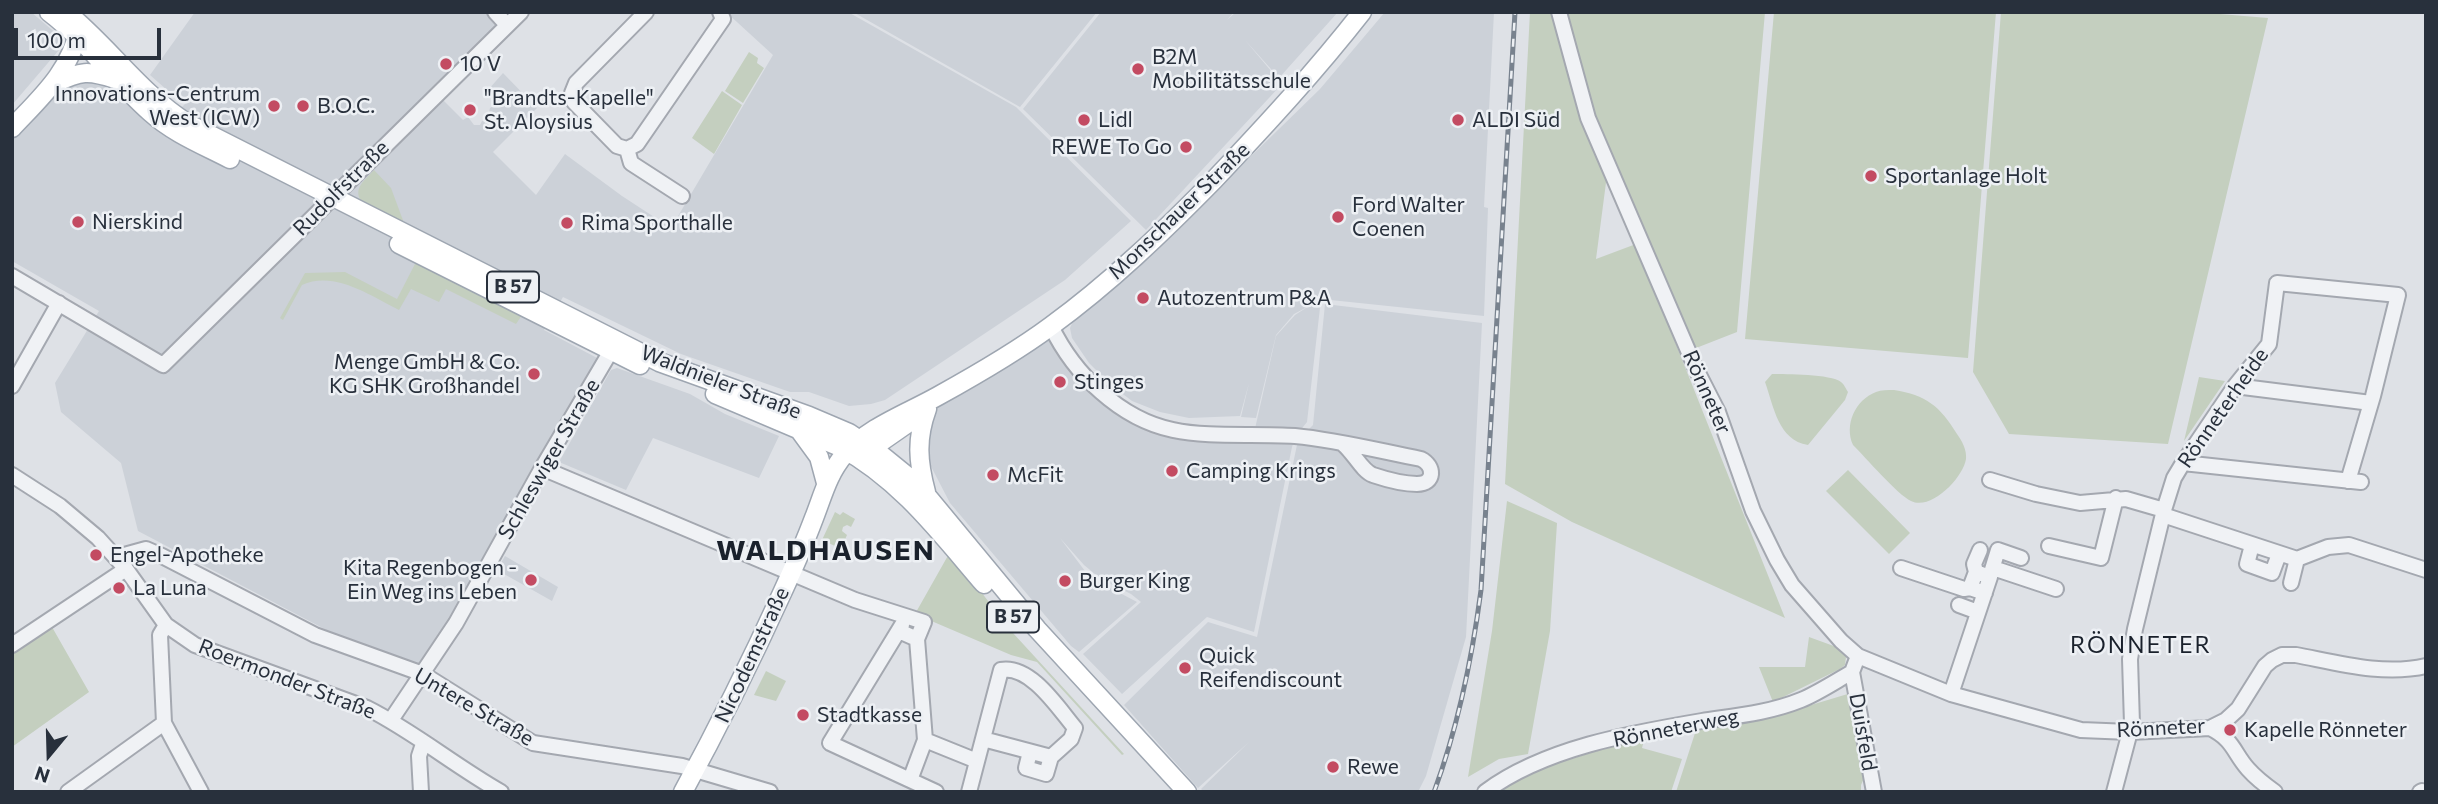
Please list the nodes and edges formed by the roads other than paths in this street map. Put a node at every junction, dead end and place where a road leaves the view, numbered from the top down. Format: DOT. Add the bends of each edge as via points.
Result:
graph roads {
  1 [pos="49,12"];
  2 [pos="495,12"];
  3 [pos="521,12"];
  4 [pos="646,12"];
  5 [pos="1362,12"];
  6 [pos="1374,12"];
  7 [pos="1559,12"];
  8 [pos="722,16"];
  9 [pos="76,21"];
  10 [pos="508,25"];
  11 [pos="119,80"];
  12 [pos="55,83"];
  13 [pos="1300,89"];
  14 [pos="12,128"];
  15 [pos="627,149"];
  16 [pos="682,196"];
  17 [pos="328,202"];
  18 [pos="12,276"];
  19 [pos="59,303"];
  20 [pos="1051,326"];
  21 [pos="614,345"];
  22 [pos="12,386"];
  23 [pos="2235,386"];
  24 [pos="933,402"];
  25 [pos="2371,403"];
  26 [pos="797,429"];
  27 [pos="1343,444"];
  28 [pos="859,449"];
  29 [pos="2183,463"];
  30 [pos="542,468"];
  31 [pos="12,475"];
  32 [pos="1990,480"];
  33 [pos="825,483"];
  34 [pos="926,496"];
  35 [pos="2116,498"];
  36 [pos="2163,512"];
  37 [pos="815,516"];
  38 [pos="2252,545"];
  39 [pos="2049,546"];
  40 [pos="1980,550"];
  41 [pos="2279,554"];
  42 [pos="117,557"];
  43 [pos="2021,558"];
  44 [pos="2297,559"];
  45 [pos="1901,568"];
  46 [pos="127,569"];
  47 [pos="2426,570"];
  48 [pos="1986,572"];
  49 [pos="790,573"];
  50 [pos="2291,583"];
  51 [pos="1970,588"];
  52 [pos="2056,589"];
  53 [pos="1984,593"];
  54 [pos="1959,605"];
  55 [pos="1978,612"];
  56 [pos="906,615"];
  57 [pos="166,625"];
  58 [pos="899,631"];
  59 [pos="917,639"];
  60 [pos="12,645"];
  61 [pos="1858,656"];
  62 [pos="2426,666"];
  63 [pos="1852,672"];
  64 [pos="423,674"];
  65 [pos="1951,694"];
  66 [pos="391,720"];
  67 [pos="164,723"];
  68 [pos="2210,728"];
  69 [pos="2130,732"];
  70 [pos="984,739"];
  71 [pos="925,740"];
  72 [pos="423,744"];
  73 [pos="977,761"];
  74 [pos="696,771"];
  75 [pos="910,780"];
  76 [pos="68,792"];
  77 [pos="201,792"];
  78 [pos="421,792"];
  79 [pos="501,792"];
  80 [pos="683,792"];
  81 [pos="770,792"];
  82 [pos="936,792"];
  83 [pos="969,792"];
  84 [pos="1172,792"];
  85 [pos="1187,792"];
  86 [pos="1485,792"];
  87 [pos="1874,792"];
  88 [pos="2114,792"];
  89 [pos="2274,792"];
  1 -- 9 [label="main road, Waldnieler Straße"];
  2 -- 10 [label="street"];
  3 -- 10 [label="street, Rudolfstraße"];
  4 -- 15 [label="street" via="576,83 572,93 574,102 617,146"];
  5 -- 13 [label="main road, Monschauer Straße"];
  6 -- 13 [label="main road, Monschauer Straße"];
  7 -- 61 [label="street, Rönneter" via="1588,118 1718,412 1753,511 1792,585"];
  8 -- 15 [label="street" via="637,144"];
  9 -- 11 [label="main road, Waldnieler Straße / B 57"];
  9 -- 12 [label="main road" via="71,57"];
  9 -- 17 [label="main road, Waldnieler Straße / B 57" via="164,108"];
  10 -- 17 [label="street, Rudolfstraße"];
  11 -- 12 [label="main road" via="93,71"];
  11 -- 17 [label="main road, Waldnieler Straße / B 57" via="151,114 175,131"];
  12 -- 14 [label="main road"];
  13 -- 20 [label="main road, Monschauer Straße" via="1183,212 1124,268"];
  15 -- 16 [label="street" via="631,163"];
  17 -- 19 [label="street, Rudolfstraße" via="163,365"];
  17 -- 21 [label="main road, Waldnieler Straße / B 57"];
  18 -- 19 [label="street"];
  19 -- 22 [label="street"];
  20 -- 24 [label="main road, Monschauer Straße"];
  20 -- 27 [label="street" via="1068,354 1101,391 1151,424 1174,431 1298,436"];
  21 -- 26 [label="main road, Waldnieler Straße / B 57"];
  21 -- 28 [label="main road, Waldnieler Straße / B 57" via="830,424"];
  21 -- 30 [label="street, Schleswiger Straße"];
  23 -- 25 [label="street"];
  23 -- 25 [label="street, Rönneterheide" via="2269,344 2277,284 2398,295"];
  23 -- 29 [label="street, Rönneterheide"];
  24 -- 28 [label="main road, Monschauer Straße"];
  24 -- 34 [label="main road" via="921,425 918,451"];
  25 -- 29 [label="street" via="2354,482"];
  26 -- 28 [label="main road, Waldnieler Straße / B 57"];
  26 -- 33 [label="main road" via="819,457"];
  27 -- 27 [label="street" via="1421,459 1432,469 1430,477 1417,484 1371,475"];
  28 -- 33 [label="main road, Nicodemstraße"];
  28 -- 34 [label="main road, Waldnieler Straße / B 57" via="912,480"];
  28 -- 37 [label="main road, Nicodemstraße"];
  28 -- 84 [label="main road, Waldnieler Straße / B 57" via="905,493"];
  29 -- 36 [label="street, Rönneterheide"];
  30 -- 49 [label="street"];
  30 -- 64 [label="street, Schleswiger Straße"];
  31 -- 42 [label="street, Roermonder Straße" via="60,506"];
  32 -- 35 [label="street" via="2080,503"];
  33 -- 37 [label="main road, Nicodemstraße"];
  34 -- 85 [label="main road, Waldnieler Straße / B 57" via="1037,629"];
  35 -- 36 [label="street"];
  35 -- 39 [label="street" via="2101,558"];
  36 -- 38 [label="street"];
  36 -- 69 [label="street, Rönneterheide" via="2130,659"];
  37 -- 49 [label="main road, Nicodemstraße"];
  38 -- 41 [label="street"];
  38 -- 41 [label="street" via="2246,564 2272,573"];
  40 -- 48 [label="street" via="1974,564"];
  41 -- 44 [label="street"];
  42 -- 46 [label="street, Roermonder Straße"];
  42 -- 64 [label="street, Untere Straße" via="146,549 315,635"];
  43 -- 48 [label="street" via="1998,550"];
  44 -- 47 [label="street" via="2328,547 2349,545"];
  44 -- 50 [label="street"];
  45 -- 51 [label="street"];
  46 -- 57 [label="street, Roermonder Straße"];
  46 -- 60 [label="street"];
  48 -- 51 [label="street"];
  48 -- 52 [label="street"];
  48 -- 53 [label="street"];
  49 -- 56 [label="street"];
  49 -- 74 [label="main road, Nicodemstraße"];
  51 -- 53 [label="street"];
  53 -- 55 [label="street"];
  54 -- 55 [label="street"];
  55 -- 65 [label="street"];
  56 -- 58 [label="street"];
  56 -- 59 [label="street" via="924,622"];
  57 -- 66 [label="street, Roermonder Straße" via="195,645"];
  57 -- 67 [label="street" via="160,635"];
  58 -- 59 [label="street"];
  58 -- 75 [label="street" via="830,743"];
  59 -- 71 [label="street"];
  61 -- 63 [label="street"];
  61 -- 65 [label="street, Rönneter"];
  62 -- 68 [label="street, Rönneter" via="2384,670 2282,655 2265,666 2238,709"];
  63 -- 86 [label="street, Rönneterweg" via="1801,700 1760,712 1651,730 1576,749 1528,766"];
  63 -- 87 [label="street, Duisfeld"];
  64 -- 66 [label="street, Schleswiger Straße"];
  64 -- 74 [label="street, Untere Straße" via="533,743"];
  65 -- 69 [label="street, Rönneter" via="2081,730"];
  66 -- 72 [label="street, Roermonder Straße"];
  67 -- 76 [label="street"];
  67 -- 77 [label="street"];
  68 -- 69 [label="street, Rönneter"];
  68 -- 89 [label="street" via="2233,744 2247,768"];
  69 -- 88 [label="street, Rönneterheide"];
  70 -- 70 [label="street" via="1001,670 1008,669 1034,681 1075,728 1071,739 1051,757 1046,774 1026,768 1030,752"];
  70 -- 73 [label="street"];
  71 -- 73 [label="street"];
  71 -- 75 [label="street"];
  72 -- 78 [label="street"];
  72 -- 79 [label="street, Roermonder Straße"];
  73 -- 83 [label="street"];
  74 -- 80 [label="main road, Nicodemstraße"];
  74 -- 81 [label="street, Untere Straße"];
  75 -- 82 [label="street"];
}
